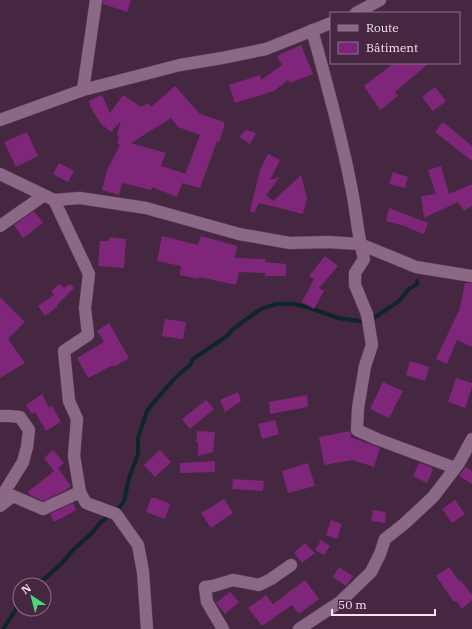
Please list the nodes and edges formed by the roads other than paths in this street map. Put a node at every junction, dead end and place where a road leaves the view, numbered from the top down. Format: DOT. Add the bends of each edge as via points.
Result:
graph roads {
  1 [pos="96,0"];
  2 [pos="380,0"];
  3 [pos="358,12"];
  4 [pos="330,23"];
  5 [pos="312,30"];
  6 [pos="83,90"];
  7 [pos="0,120"];
  8 [pos="0,174"];
  9 [pos="49,198"];
  10 [pos="0,226"];
  11 [pos="360,244"];
  12 [pos="472,276"];
  13 [pos="0,416"];
  14 [pos="472,439"];
  15 [pos="455,468"];
  16 [pos="80,492"];
  17 [pos="0,499"];
  18 [pos="0,506"];
  19 [pos="290,565"];
  20 [pos="147,629"];
  21 [pos="223,629"];
  22 [pos="299,629"];
  1 -- 6 [label="street"];
  2 -- 3 [label="street"];
  4 -- 5 [label="street"];
  5 -- 6 [label="street" via="266,49 180,65"];
  5 -- 11 [label="street" via="351,182"];
  6 -- 7 [label="street"];
  8 -- 9 [label="street"];
  9 -- 10 [label="street"];
  9 -- 11 [label="street" via="80,198 146,208 239,234 290,243"];
  9 -- 16 [label="street" via="89,274 85,308 88,335 64,351 69,401 77,420 74,456"];
  11 -- 12 [label="street" via="416,267"];
  11 -- 15 [label="street" via="364,259 355,272 355,286 367,314 372,344 364,373 357,430"];
  13 -- 17 [label="street" via="20,418 29,430 23,462"];
  14 -- 15 [label="street"];
  15 -- 22 [label="street" via="433,497 385,539 370,572 340,602"];
  16 -- 18 [label="street" via="43,509 13,496"];
  16 -- 20 [label="street" via="86,503 116,514 138,545 143,572"];
  19 -- 21 [label="street" via="259,585 233,580 205,586 207,602"];
}
